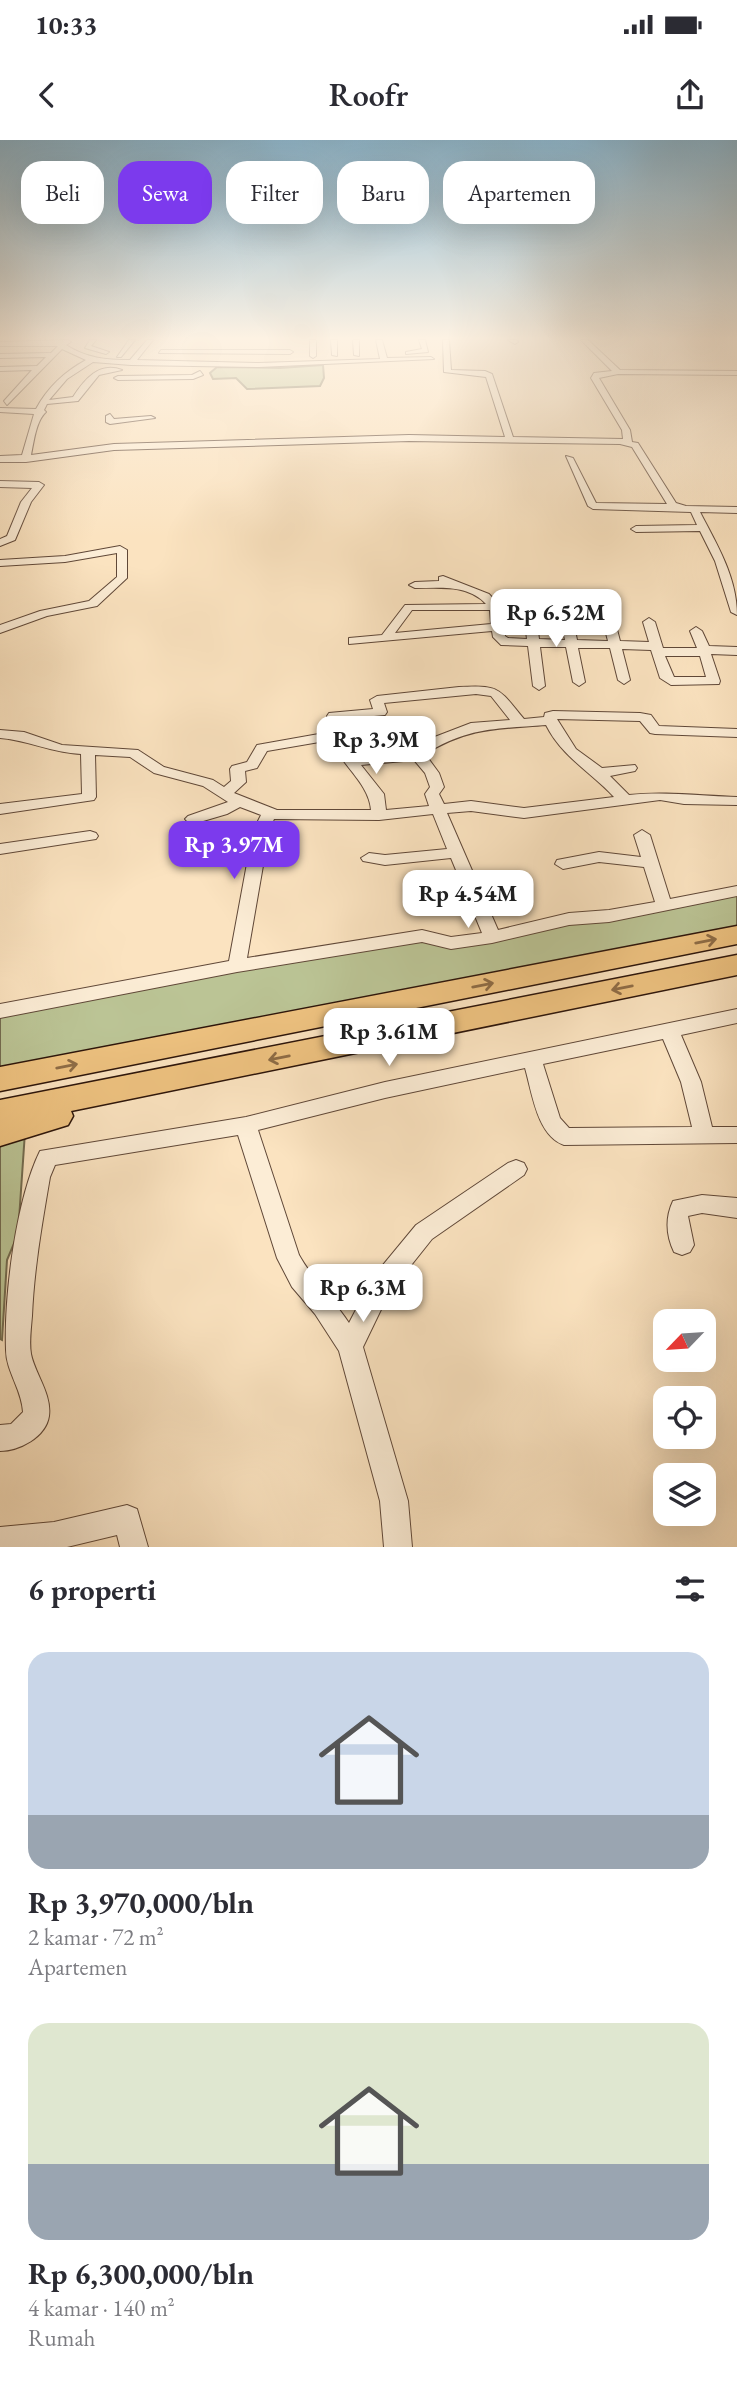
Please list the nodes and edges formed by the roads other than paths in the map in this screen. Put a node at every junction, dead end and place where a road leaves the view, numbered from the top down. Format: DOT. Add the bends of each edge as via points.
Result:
graph roads {
  1 [pos="44,406"];
  2 [pos="45,406"];
  3 [pos="499,406"];
  4 [pos="612,406"];
  5 [pos="0,410"];
  6 [pos="39,412"];
  7 [pos="110,415"];
  8 [pos="509,436"];
  9 [pos="628,441"];
  10 [pos="139,446"];
  11 [pos="29,458"];
  12 [pos="569,458"];
  13 [pos="0,459"];
  14 [pos="0,484"];
  15 [pos="677,508"];
  16 [pos="694,509"];
  17 [pos="737,510"];
  18 [pos="703,528"];
  19 [pos="636,529"];
  20 [pos="0,543"];
  21 [pos="0,563"];
  22 [pos="443,579"];
  23 [pos="456,584"];
  24 [pos="418,606"];
  25 [pos="495,607"];
  26 [pos="529,608"];
  27 [pos="565,610"];
  28 [pos="737,612"];
  29 [pos="607,614"];
  30 [pos="649,622"];
  31 [pos="497,625"];
  32 [pos="0,629"];
  33 [pos="386,637"];
  34 [pos="354,641"];
  35 [pos="512,643"];
  36 [pos="534,643"];
  37 [pos="572,644"];
  38 [pos="701,644"];
  39 [pos="614,645"];
  40 [pos="657,646"];
  41 [pos="737,651"];
  42 [pos="522,657"];
  43 [pos="624,680"];
  44 [pos="579,682"];
  45 [pos="539,686"];
  46 [pos="551,721"];
  47 [pos="518,723"];
  48 [pos="737,733"];
  49 [pos="0,734"];
  50 [pos="336,735"];
  51 [pos="88,751"];
  52 [pos="416,754"];
  53 [pos="353,761"];
  54 [pos="630,768"];
  55 [pos="600,773"];
  56 [pos="225,793"];
  57 [pos="625,800"];
  58 [pos="737,801"];
  59 [pos="239,802"];
  60 [pos="0,809"];
  61 [pos="439,810"];
  62 [pos="269,814"];
  63 [pos="379,815"];
  64 [pos="193,819"];
  65 [pos="642,835"];
  66 [pos="90,836"];
  67 [pos="0,849"];
  68 [pos="457,853"];
  69 [pos="369,858"];
  70 [pos="650,863"];
  71 [pos="563,864"];
  72 [pos="737,891"];
  73 [pos="664,905"];
  74 [pos="737,935"];
  75 [pos="492,937"];
  76 [pos="237,965"];
  77 [pos="737,965"];
  78 [pos="0,1011"];
  79 [pos="737,1016"];
  80 [pos="669,1030"];
  81 [pos="531,1059"];
  82 [pos="205,1073"];
  83 [pos="0,1079"];
  84 [pos="0,1113"];
  85 [pos="246,1125"];
  86 [pos="0,1133"];
  87 [pos="704,1135"];
  88 [pos="737,1135"];
  89 [pos="516,1169"];
  90 [pos="737,1208"];
  91 [pos="682,1245"];
  92 [pos="350,1346"];
  93 [pos="0,1438"];
  94 [pos="0,1541"];
  95 [pos="134,1547"];
  96 [pos="398,1547"];
  1 -- 6 [label="street"];
  2 -- 6 [label="street"];
  3 -- 8 [label="street"];
  4 -- 9 [label="street"];
  5 -- 6 [label="street"];
  6 -- 11 [label="street"];
  7 -- 10 [label="street" via="110,422 149,423"];
  9 -- 10 [label="street" via="417,438"];
  9 -- 15 [label="street"];
  10 -- 11 [label="street"];
  11 -- 13 [label="street"];
  12 -- 15 [label="street" via="593,506"];
  14 -- 20 [label="street" via="38,485 11,538"];
  15 -- 16 [label="street"];
  16 -- 17 [label="street"];
  16 -- 18 [label="street"];
  18 -- 19 [label="street"];
  18 -- 28 [label="street"];
  21 -- 32 [label="street" via="65,559 120,549 124,572 93,604 44,613"];
  22 -- 23 [label="street"];
  23 -- 24 [label="street" via="414,579"];
  23 -- 25 [label="street" via="485,596"];
  24 -- 25 [label="street"];
  24 -- 33 [label="street" via="407,608"];
  25 -- 31 [label="street"];
  26 -- 36 [label="street"];
  27 -- 37 [label="street"];
  29 -- 39 [label="street"];
  30 -- 40 [label="street"];
  31 -- 33 [label="street"];
  31 -- 35 [label="street" via="500,639"];
  33 -- 34 [label="street"];
  35 -- 36 [label="street"];
  35 -- 42 [label="street"];
  36 -- 37 [label="street"];
  36 -- 45 [label="street"];
  37 -- 39 [label="street"];
  37 -- 44 [label="street"];
  38 -- 40 [label="street"];
  38 -- 40 [label="street" via="714,681 667,679"];
  38 -- 41 [label="street"];
  39 -- 40 [label="street"];
  39 -- 43 [label="street"];
  46 -- 47 [label="street"];
  46 -- 48 [label="street" via="553,715 640,717 655,730"];
  46 -- 55 [label="street" via="577,761"];
  47 -- 50 [label="street" via="494,691 463,690 377,700 380,712 334,716"];
  47 -- 52 [label="street" via="476,726"];
  49 -- 51 [label="street"];
  50 -- 53 [label="street"];
  50 -- 56 [label="street" via="262,748 252,765 237,769 239,782"];
  51 -- 56 [label="street" via="133,753 159,770 208,783"];
  51 -- 60 [label="street" via="89,797"];
  52 -- 53 [label="street"];
  52 -- 61 [label="street" via="436,781 432,794"];
  53 -- 63 [label="street" via="377,794"];
  54 -- 55 [label="street"];
  55 -- 57 [label="street"];
  56 -- 59 [label="street"];
  57 -- 58 [label="street" via="660,796"];
  57 -- 61 [label="street" via="524,813 473,806"];
  59 -- 62 [label="street"];
  59 -- 64 [label="street"];
  61 -- 63 [label="street"];
  61 -- 68 [label="street"];
  62 -- 63 [label="street"];
  62 -- 76 [label="street" via="261,831"];
  65 -- 70 [label="street"];
  66 -- 67 [label="street"];
  68 -- 69 [label="street"];
  68 -- 75 [label="street"];
  70 -- 71 [label="street" via="599,856"];
  70 -- 73 [label="street"];
  72 -- 73 [label="street"];
  73 -- 75 [label="street" via="569,919"];
  83 -- 74 [label="highway, one-way"];
  75 -- 76 [label="street" via="451,943 422,936"];
  76 -- 78 [label="street"];
  77 -- 82 [label="highway, one-way"];
  79 -- 80 [label="street"];
  80 -- 81 [label="street"];
  80 -- 87 [label="street" via="691,1082"];
  81 -- 85 [label="street"];
  81 -- 87 [label="street" via="551,1121 564,1137"];
  82 -- 84 [label="highway"];
  82 -- 86 [label="highway"];
  85 -- 92 [label="street" via="289,1258"];
  85 -- 93 [label="street" via="48,1157 39,1177 22,1271 19,1326 18,1353 36,1416 23,1433 13,1439"];
  87 -- 88 [label="street"];
  89 -- 92 [label="street" via="424,1232 382,1285"];
  90 -- 91 [label="street" via="702,1204 681,1208 677,1216"];
  92 -- 96 [label="street" via="394,1501"];
  94 -- 95 [label="street" via="54,1536 127,1520"];
}
